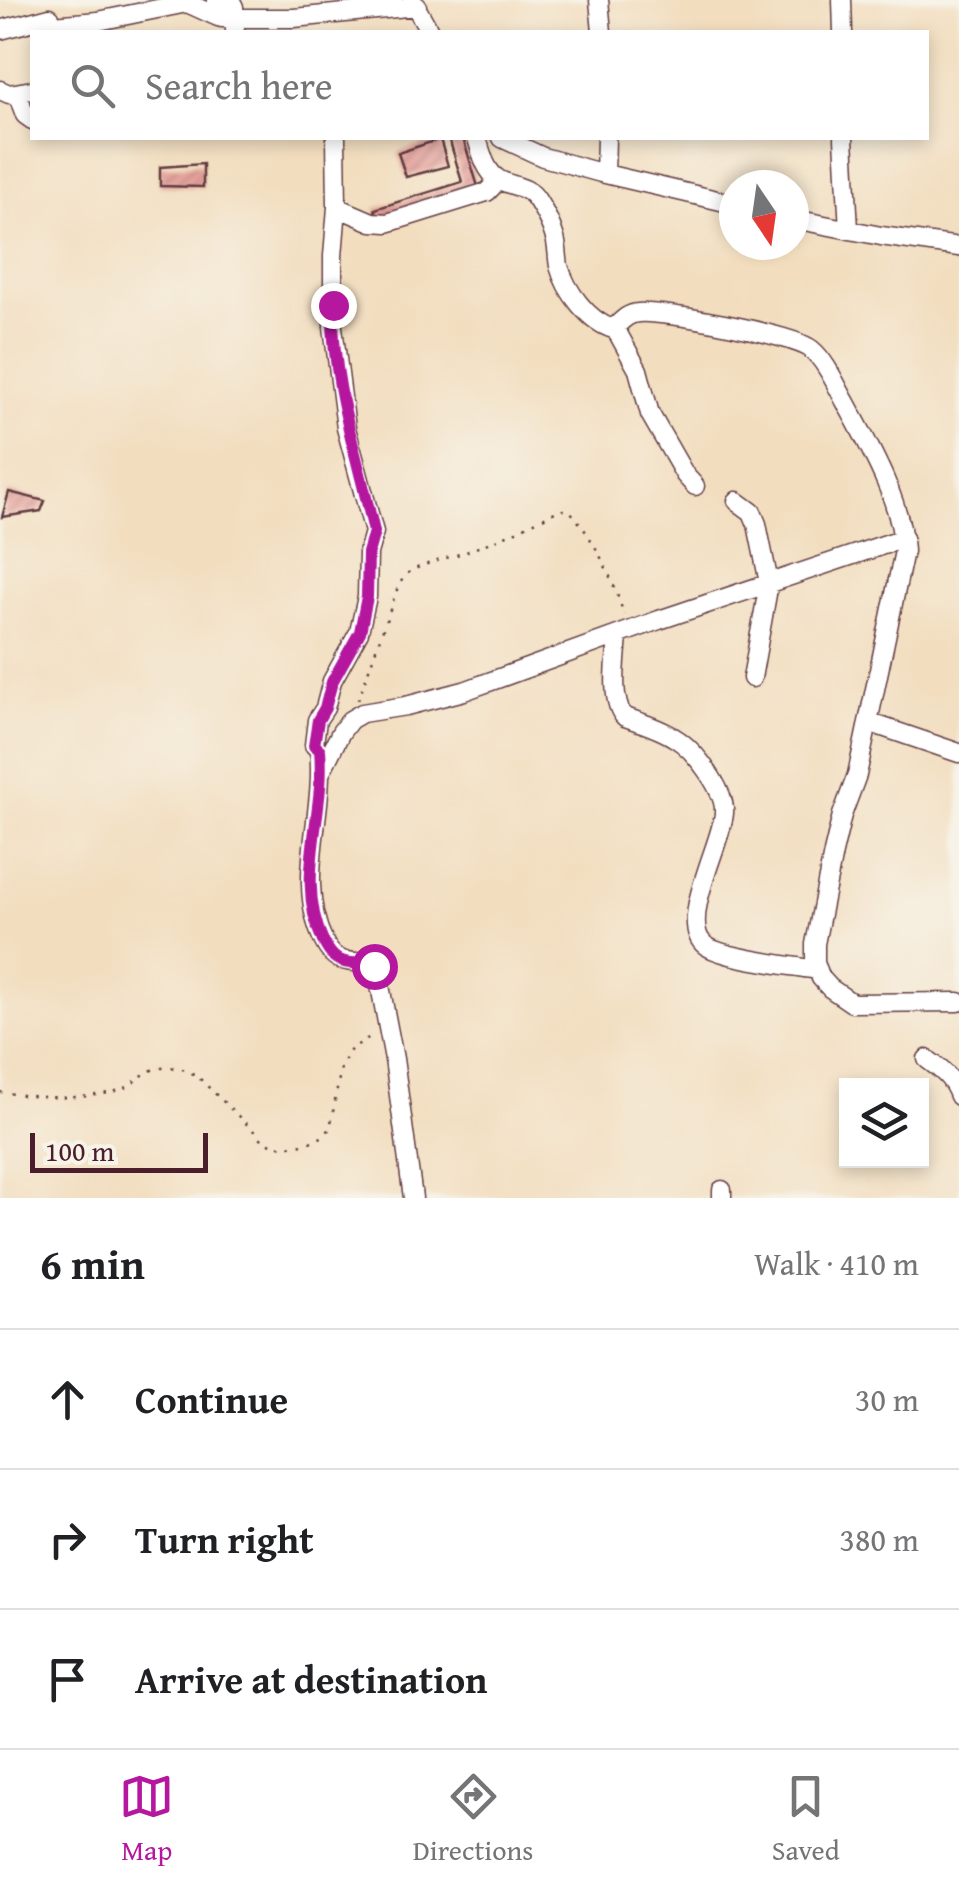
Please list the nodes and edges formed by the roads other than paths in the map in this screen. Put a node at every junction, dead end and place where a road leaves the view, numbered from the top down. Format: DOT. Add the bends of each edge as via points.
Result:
graph roads {
  1 [pos="599,0"];
  2 [pos="842,0"];
  3 [pos="188,2"];
  4 [pos="414,3"];
  5 [pos="126,8"];
  6 [pos="48,14"];
  7 [pos="224,14"];
  8 [pos="294,26"];
  9 [pos="99,27"];
  10 [pos="0,30"];
  11 [pos="429,30"];
  12 [pos="602,30"];
  13 [pos="843,30"];
  14 [pos="17,91"];
  15 [pos="30,119"];
  16 [pos="336,140"];
  17 [pos="478,140"];
  18 [pos="506,140"];
  19 [pos="606,140"];
  20 [pos="844,140"];
  21 [pos="605,174"];
  22 [pos="496,177"];
  23 [pos="719,201"];
  24 [pos="337,207"];
  25 [pos="809,221"];
  26 [pos="848,230"];
  27 [pos="959,246"];
  28 [pos="616,328"];
  29 [pos="695,486"];
  30 [pos="738,500"];
  31 [pos="904,538"];
  32 [pos="770,583"];
  33 [pos="623,633"];
  34 [pos="752,678"];
  35 [pos="868,722"];
  36 [pos="959,753"];
  37 [pos="321,772"];
  38 [pos="818,970"];
  39 [pos="959,1002"];
  40 [pos="927,1058"];
  41 [pos="959,1096"];
  42 [pos="413,1198"];
  1 -- 12 [label="street"];
  2 -- 13 [label="street"];
  3 -- 5 [label="street"];
  3 -- 7 [label="street"];
  4 -- 8 [label="street"];
  4 -- 11 [label="street"];
  5 -- 9 [label="street"];
  6 -- 9 [label="street"];
  6 -- 10 [label="street"];
  7 -- 8 [label="street"];
  14 -- 15 [label="street"];
  16 -- 24 [label="street"];
  17 -- 22 [label="street"];
  18 -- 21 [label="street"];
  19 -- 21 [label="street"];
  20 -- 26 [label="street"];
  21 -- 23 [label="street"];
  22 -- 24 [label="street" via="486,192 386,222"];
  22 -- 28 [label="street" via="535,196 574,298 599,323"];
  24 -- 37 [label="street" via="332,327 346,428 374,532 360,632 318,720 314,745"];
  25 -- 26 [label="street"];
  26 -- 27 [label="street"];
  28 -- 29 [label="street" via="638,370 650,414"];
  28 -- 31 [label="street" via="630,314 658,314 728,325 812,350 866,437"];
  30 -- 32 [label="street" via="757,524"];
  31 -- 32 [label="street"];
  31 -- 35 [label="street"];
  32 -- 33 [label="street"];
  32 -- 34 [label="street"];
  33 -- 37 [label="street" via="464,691 362,712 350,720"];
  33 -- 38 [label="street" via="619,711 683,743 723,801 695,928 702,944"];
  35 -- 36 [label="street"];
  35 -- 38 [label="street" via="824,893 815,944"];
  37 -- 42 [label="street" via="310,858 315,920 328,952 344,963 374,966 378,975"];
  38 -- 39 [label="street" via="852,1003"];
  40 -- 41 [label="street" via="948,1074"];
}
